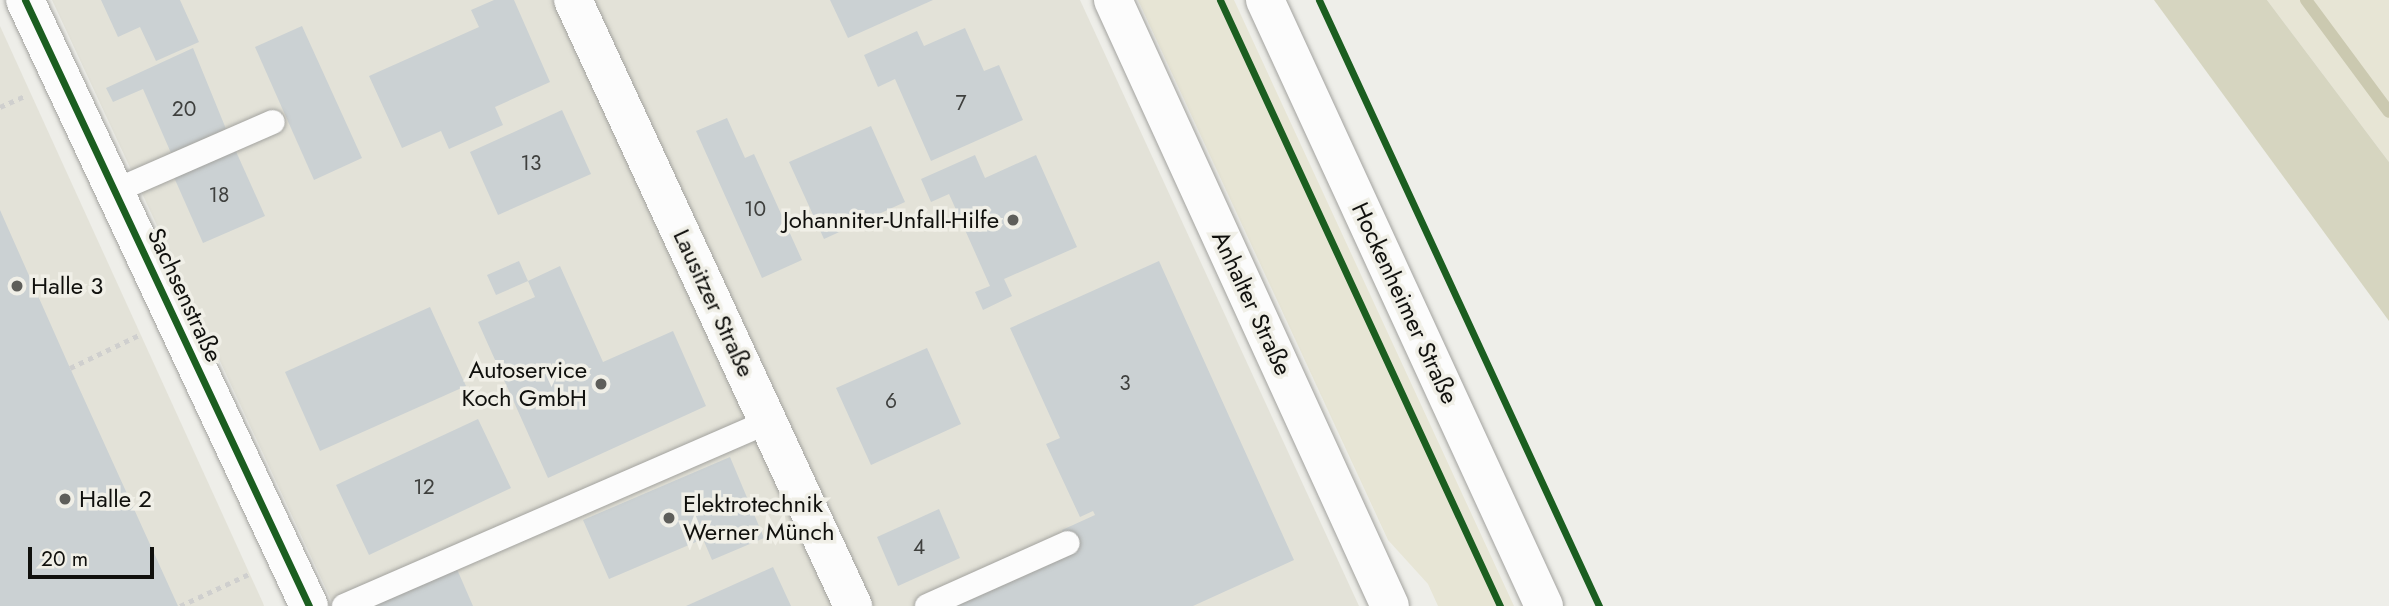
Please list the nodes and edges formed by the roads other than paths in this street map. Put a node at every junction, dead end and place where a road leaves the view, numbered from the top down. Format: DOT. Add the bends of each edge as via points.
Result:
graph roads {
  1 [pos="25,0"];
  2 [pos="573,0"];
  3 [pos="1113,0"];
  4 [pos="1265,0"];
  5 [pos="273,122"];
  6 [pos="115,191"];
  7 [pos="769,421"];
  8 [pos="1068,542"];
  9 [pos="309,606"];
  10 [pos="344,606"];
  11 [pos="853,606"];
  12 [pos="926,606"];
  13 [pos="1390,606"];
  14 [pos="1544,606"];
  1 -- 6 [label="street, Sachsenstraße"];
  2 -- 7 [label="street, Lausitzer Straße"];
  3 -- 13 [label="street, Anhalter Straße"];
  4 -- 14 [label="street, Hockenheimer Straße"];
  5 -- 6 [label="lane"];
  6 -- 9 [label="street, Sachsenstraße"];
  7 -- 10 [label="lane"];
  7 -- 11 [label="street, Lausitzer Straße"];
  8 -- 12 [label="lane"];
}
